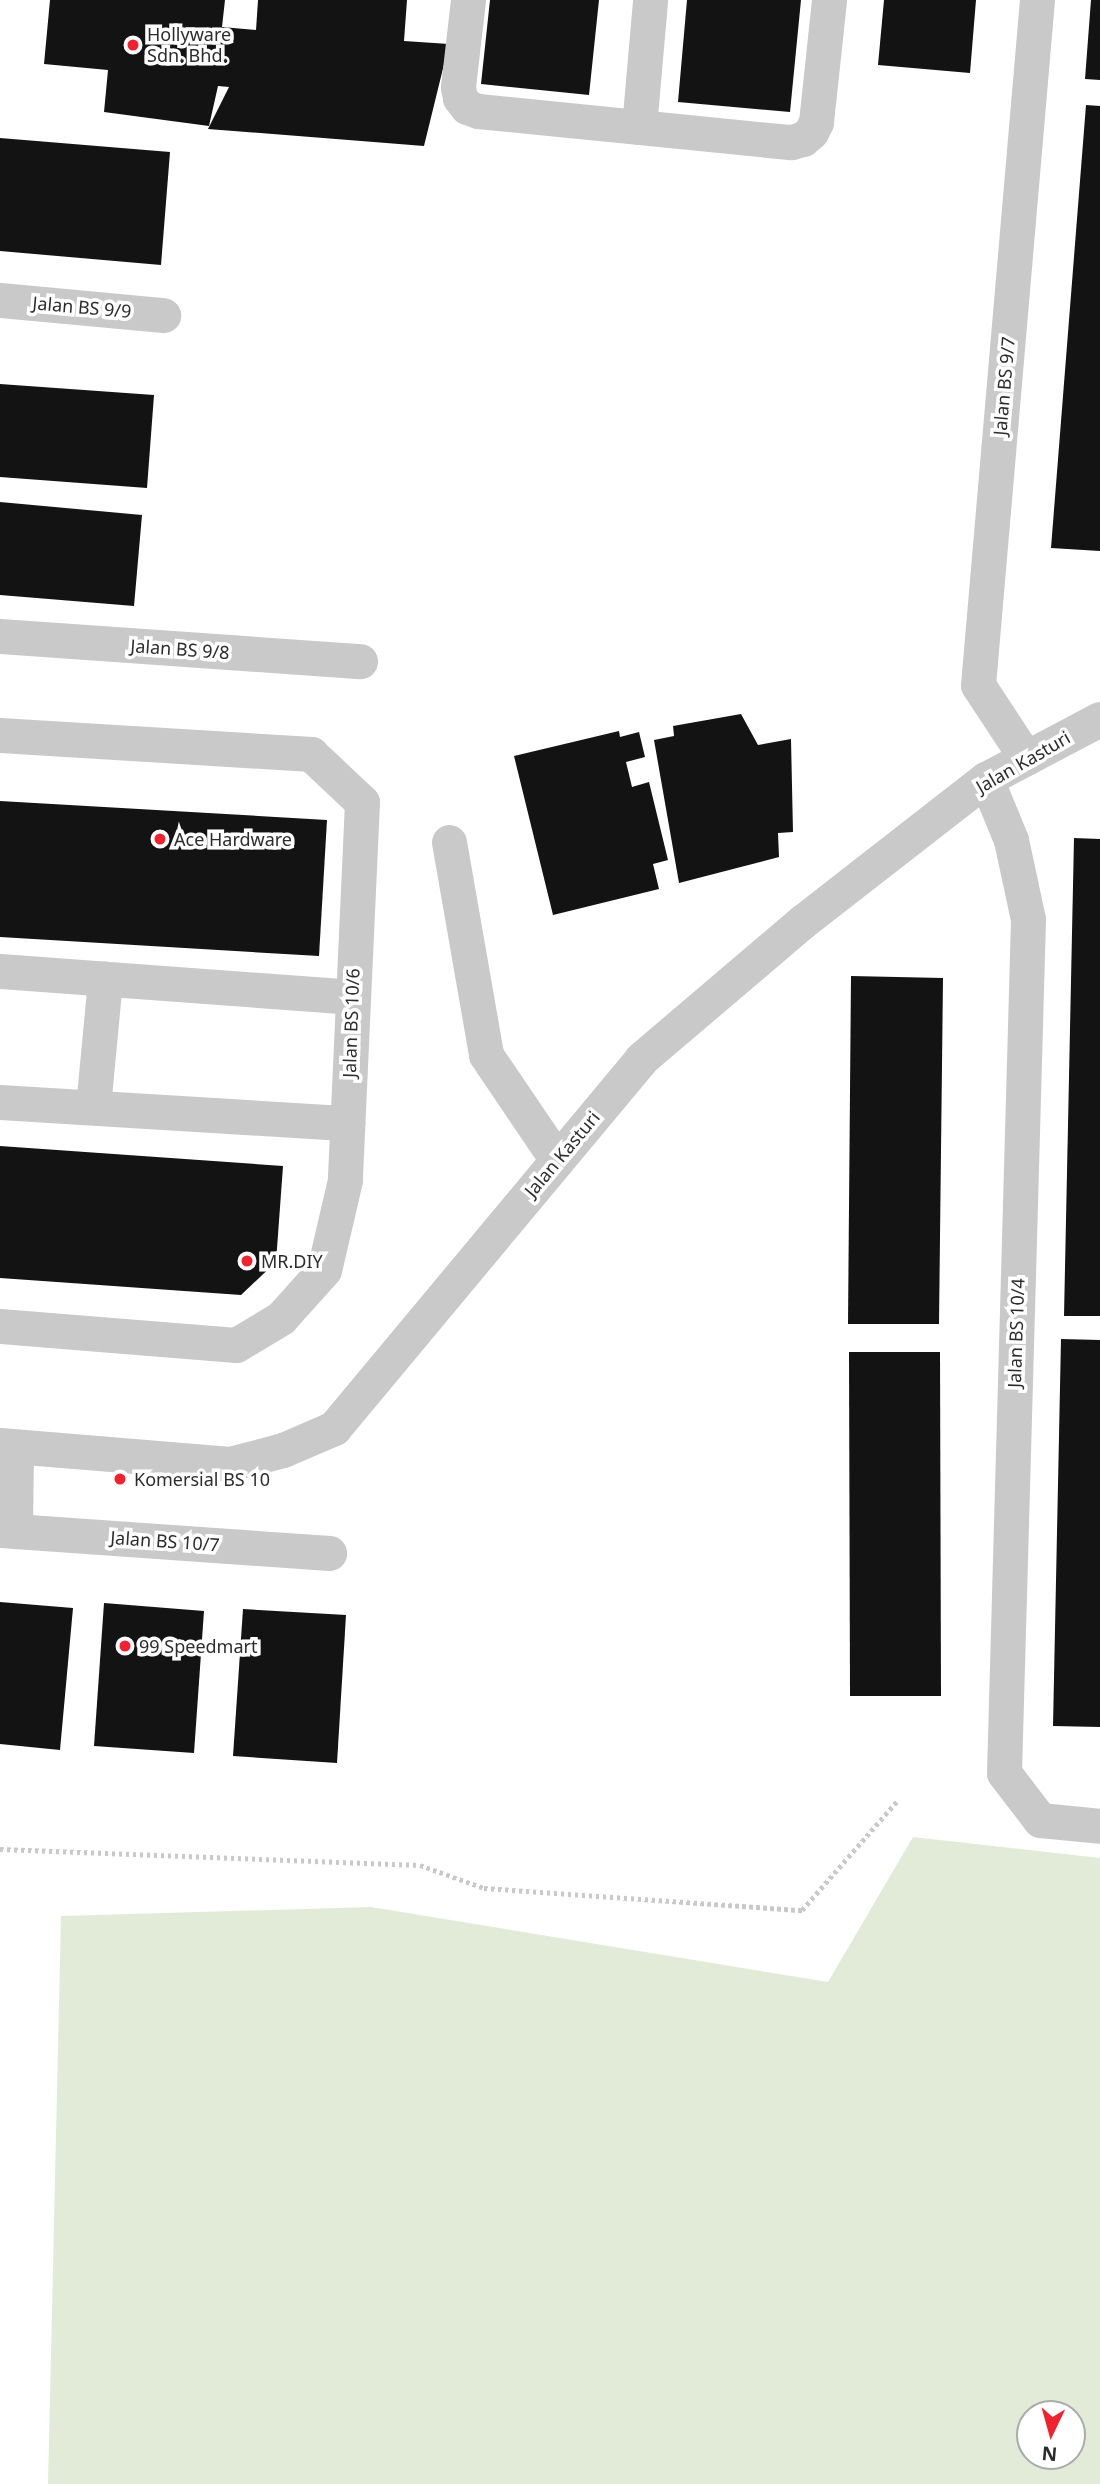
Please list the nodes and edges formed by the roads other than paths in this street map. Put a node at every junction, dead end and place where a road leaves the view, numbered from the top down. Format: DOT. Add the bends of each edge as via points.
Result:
graph roads {
  1 [pos="468,0"];
  2 [pos="650,0"];
  3 [pos="829,0"];
  4 [pos="1037,0"];
  5 [pos="639,127"];
  6 [pos="0,300"];
  7 [pos="163,315"];
  8 [pos="0,636"];
  9 [pos="360,661"];
  10 [pos="1100,719"];
  11 [pos="0,735"];
  12 [pos="1026,758"];
  13 [pos="986,779"];
  14 [pos="449,842"];
  15 [pos="0,971"];
  16 [pos="105,979"];
  17 [pos="351,997"];
  18 [pos="0,1102"];
  19 [pos="93,1107"];
  20 [pos="347,1123"];
  21 [pos="557,1160"];
  22 [pos="0,1326"];
  23 [pos="8,1446"];
  24 [pos="8,1530"];
  25 [pos="330,1553"];
  26 [pos="1100,1826"];
  1 -- 5 [label="street" via="458,87 467,107"];
  2 -- 5 [label="street"];
  3 -- 5 [label="street" via="816,122 803,139 791,142"];
  4 -- 12 [label="street, Jalan BS 9/7" via="978,685"];
  6 -- 7 [label="street, Jalan BS 9/9"];
  8 -- 9 [label="street, Jalan BS 9/8"];
  10 -- 12 [label="street, Jalan Kasturi"];
  11 -- 17 [label="street, Jalan BS 10/6" via="312,754 362,802"];
  12 -- 13 [label="street, Jalan Kasturi"];
  13 -- 21 [label="street, Jalan Kasturi" via="802,922 640,1059"];
  13 -- 26 [label="street, Jalan BS 10/4" via="1010,840 1028,919 1004,1773 1040,1820"];
  14 -- 21 [label="street" via="486,1055"];
  15 -- 16 [label="street"];
  16 -- 17 [label="street"];
  16 -- 19 [label="street"];
  17 -- 20 [label="street, Jalan BS 10/6"];
  18 -- 19 [label="street"];
  19 -- 20 [label="street"];
  20 -- 22 [label="street, Jalan BS 10/6" via="345,1180 324,1270 281,1318 236,1345"];
  21 -- 23 [label="street, Jalan Kasturi" via="334,1428 283,1450 230,1464"];
  23 -- 24 [label="street"];
  24 -- 25 [label="street, Jalan BS 10/7"];
}
